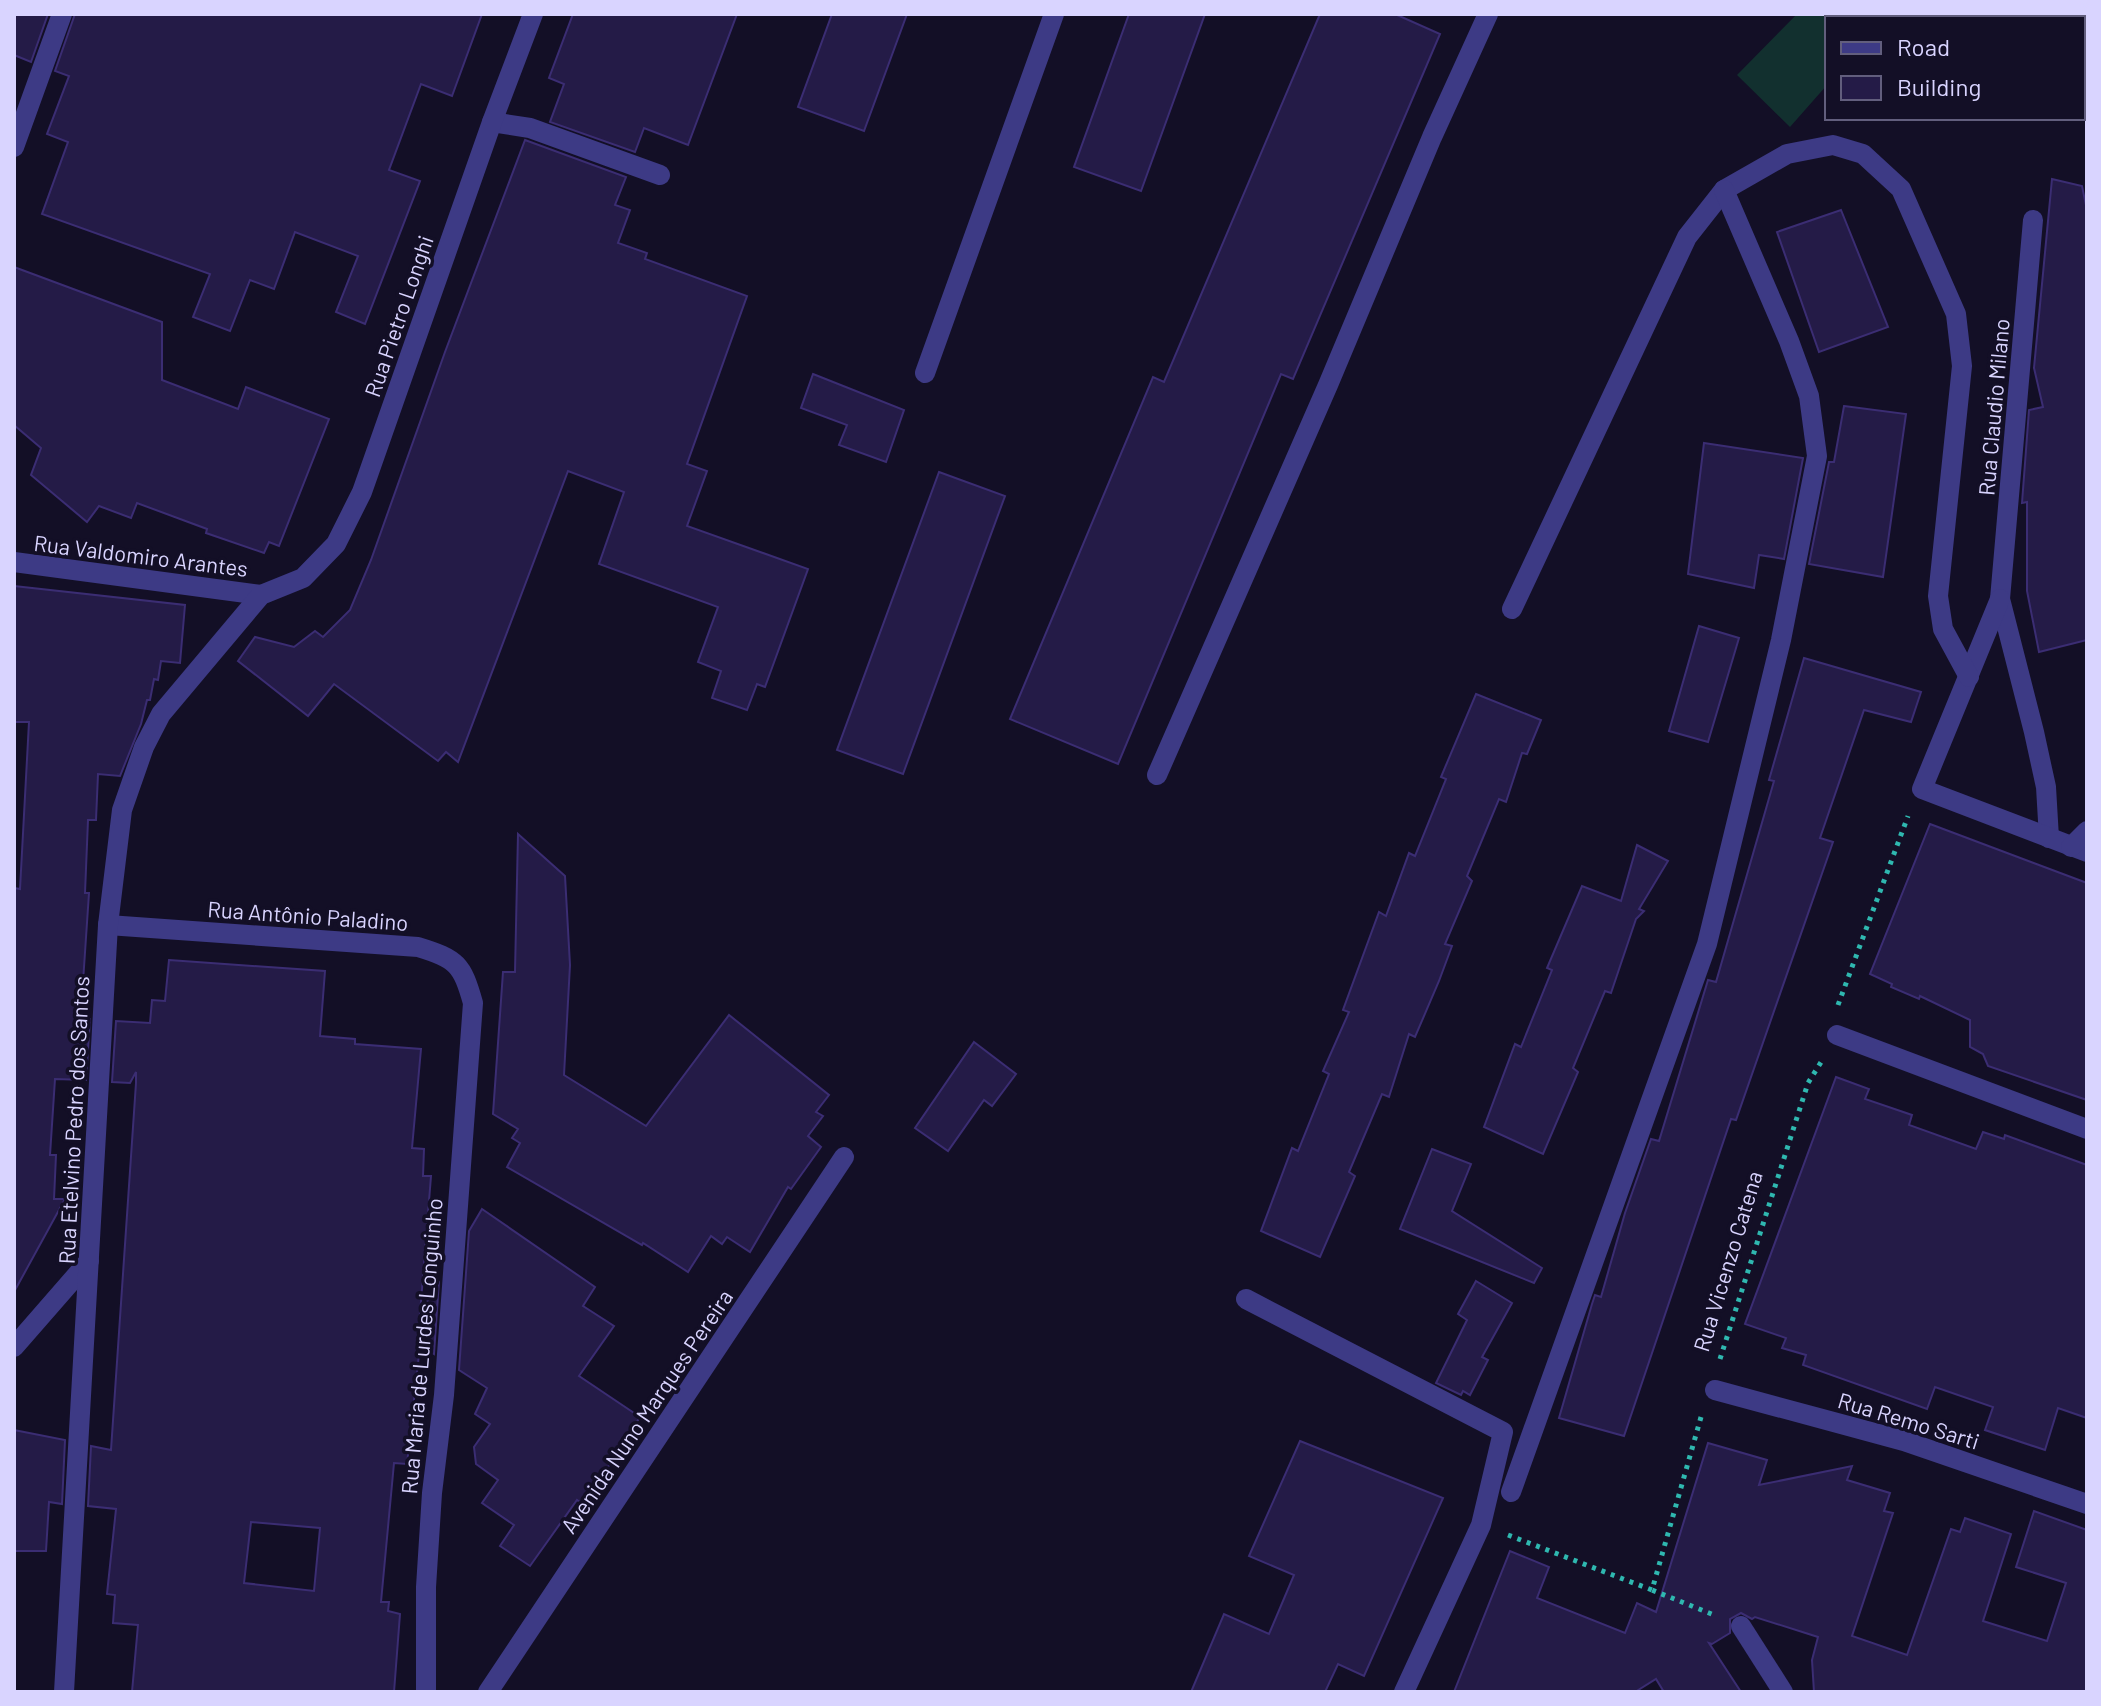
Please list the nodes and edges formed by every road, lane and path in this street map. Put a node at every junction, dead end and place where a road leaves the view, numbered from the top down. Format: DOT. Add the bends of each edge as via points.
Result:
graph roads {
  1 [pos="62,14"];
  2 [pos="533,14"];
  3 [pos="1054,14"];
  4 [pos="1488,14"];
  5 [pos="492,122"];
  6 [pos="14,147"];
  7 [pos="660,175"];
  8 [pos="1724,190"];
  9 [pos="2033,220"];
  10 [pos="925,373"];
  11 [pos="14,562"];
  12 [pos="261,595"];
  13 [pos="2000,599"];
  14 [pos="1512,609"];
  15 [pos="1969,677"];
  16 [pos="1157,775"];
  17 [pos="1922,789"];
  18 [pos="2087,831"];
  19 [pos="2049,838"];
  20 [pos="2079,850"];
  21 [pos="108,925"];
  22 [pos="473,1003"];
  23 [pos="1837,1035"];
  24 [pos="2087,1129"];
  25 [pos="844,1157"];
  26 [pos="89,1261"];
  27 [pos="1246,1299"];
  28 [pos="14,1347"];
  29 [pos="1715,1390"];
  30 [pos="1511,1492"];
  31 [pos="2087,1504"];
  32 [pos="1481,1525"];
  33 [pos="1652,1590"];
  34 [pos="1741,1626"];
  35 [pos="64,1692"];
  36 [pos="426,1692"];
  37 [pos="488,1692"];
  38 [pos="1404,1692"];
  39 [pos="1783,1692"];
  1 -- 6 [label="street"];
  2 -- 5 [label="street, Rua Pietro Longhi"];
  3 -- 10 [label="street"];
  4 -- 16 [label="street"];
  5 -- 7 [label="street" via="530,128"];
  5 -- 12 [label="street, Rua Pietro Longhi" via="362,492 336,544 303,578"];
  8 -- 14 [label="street" via="1687,237"];
  8 -- 15 [label="street" via="1787,154 1833,145 1863,154 1901,189 1956,314 1962,366 1938,596 1943,629"];
  8 -- 30 [label="street" via="1809,396 1817,456 1781,640 1707,944"];
  9 -- 13 [label="street, Rua Claudio Milano"];
  11 -- 12 [label="street, Rua Valdomiro Arantes"];
  12 -- 21 [label="street, Rua Etelvino Pedro dos Santos" via="161,714 144,747 122,810"];
  13 -- 15 [label="street, Rua Claudio Milano"];
  13 -- 19 [label="street, Rua Claudio Milano" via="2046,787"];
  15 -- 17 [label="street, Rua Claudio Milano"];
  17 -- 19 [label="street"];
  17 -- 23 [label="path, Rua Vicenzo Catena" via="1838,1001"];
  18 -- 20 [label="street"];
  19 -- 20 [label="street"];
  21 -- 22 [label="street, Rua Antônio Paladino" via="418,947 445,956 465,973"];
  21 -- 26 [label="street, Rua Etelvino Pedro dos Santos"];
  22 -- 36 [label="street, Rua Maria de Lurdes Longuinho" via="432,1493"];
  23 -- 24 [label="street"];
  23 -- 29 [label="path, Rua Vicenzo Catena" via="1808,1083"];
  25 -- 37 [label="street, Avenida Nuno Marques Pereira"];
  26 -- 28 [label="street"];
  26 -- 35 [label="street, Rua Etelvino Pedro dos Santos"];
  27 -- 32 [label="street" via="1503,1432"];
  29 -- 31 [label="street, Rua Remo Sarti" via="1904,1441"];
  29 -- 33 [label="path, Rua Vicenzo Catena" via="1697,1426"];
  32 -- 33 [label="path"];
  32 -- 38 [label="street"];
  33 -- 34 [label="path"];
  34 -- 39 [label="street"];
}
